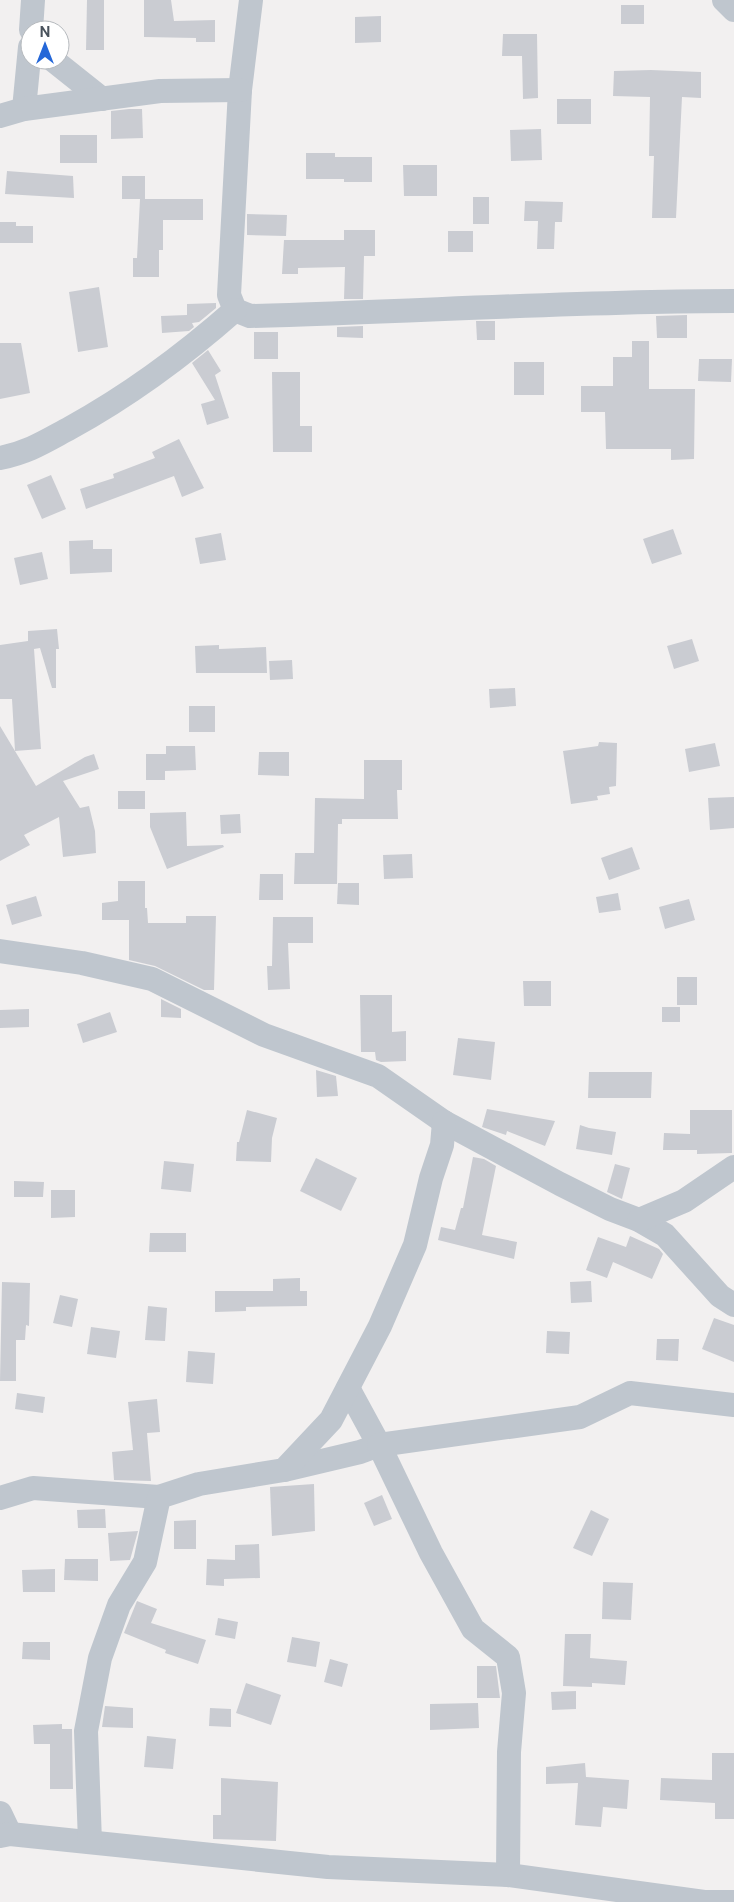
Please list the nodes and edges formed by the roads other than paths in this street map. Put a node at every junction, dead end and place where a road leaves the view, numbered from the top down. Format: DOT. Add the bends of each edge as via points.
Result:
graph roads {
  1 [pos="34,0"];
  2 [pos="251,0"];
  3 [pos="724,0"];
  4 [pos="734,10"];
  5 [pos="32,20"];
  6 [pos="28,70"];
  7 [pos="66,70"];
  8 [pos="240,90"];
  9 [pos="102,99"];
  10 [pos="24,109"];
  11 [pos="0,116"];
  12 [pos="734,301"];
  13 [pos="235,310"];
  14 [pos="0,458"];
  15 [pos="0,951"];
  16 [pos="444,1122"];
  17 [pos="734,1167"];
  18 [pos="639,1220"];
  19 [pos="734,1305"];
  20 [pos="348,1388"];
  21 [pos="734,1405"];
  22 [pos="379,1445"];
  23 [pos="284,1470"];
  24 [pos="159,1496"];
  25 [pos="0,1498"];
  26 [pos="3,1828"];
  27 [pos="90,1842"];
  28 [pos="508,1875"];
  29 [pos="734,1902"];
  1 -- 5 [label="street"];
  2 -- 8 [label="street"];
  3 -- 4 [label="street"];
  6 -- 10 [label="street"];
  7 -- 9 [label="street"];
  8 -- 9 [label="street" via="160,91"];
  8 -- 13 [label="street" via="229,295"];
  9 -- 10 [label="street"];
  10 -- 11 [label="street"];
  12 -- 13 [label="street" via="634,301 250,316"];
  13 -- 14 [label="street" via="193,346 108,407 25,452"];
  15 -- 16 [label="street" via="82,963 152,979 264,1034 378,1076"];
  16 -- 18 [label="street" via="560,1184"];
  16 -- 20 [label="street" via="442,1145 415,1245 380,1326"];
  17 -- 18 [label="street" via="684,1201"];
  18 -- 19 [label="street" via="665,1235 720,1296"];
  20 -- 22 [label="street"];
  20 -- 23 [label="street" via="331,1420"];
  21 -- 22 [label="street" via="630,1393 580,1417"];
  22 -- 23 [label="street"];
  22 -- 28 [label="street" via="431,1553 473,1629 508,1657 514,1693 509,1752"];
  23 -- 24 [label="street" via="199,1484"];
  24 -- 25 [label="street" via="33,1488"];
  24 -- 27 [label="street" via="144,1562 118,1605 100,1658 86,1731"];
  26 -- 27 [label="street"];
  27 -- 28 [label="street" via="328,1867"];
  28 -- 29 [label="street" via="704,1902"];
}
